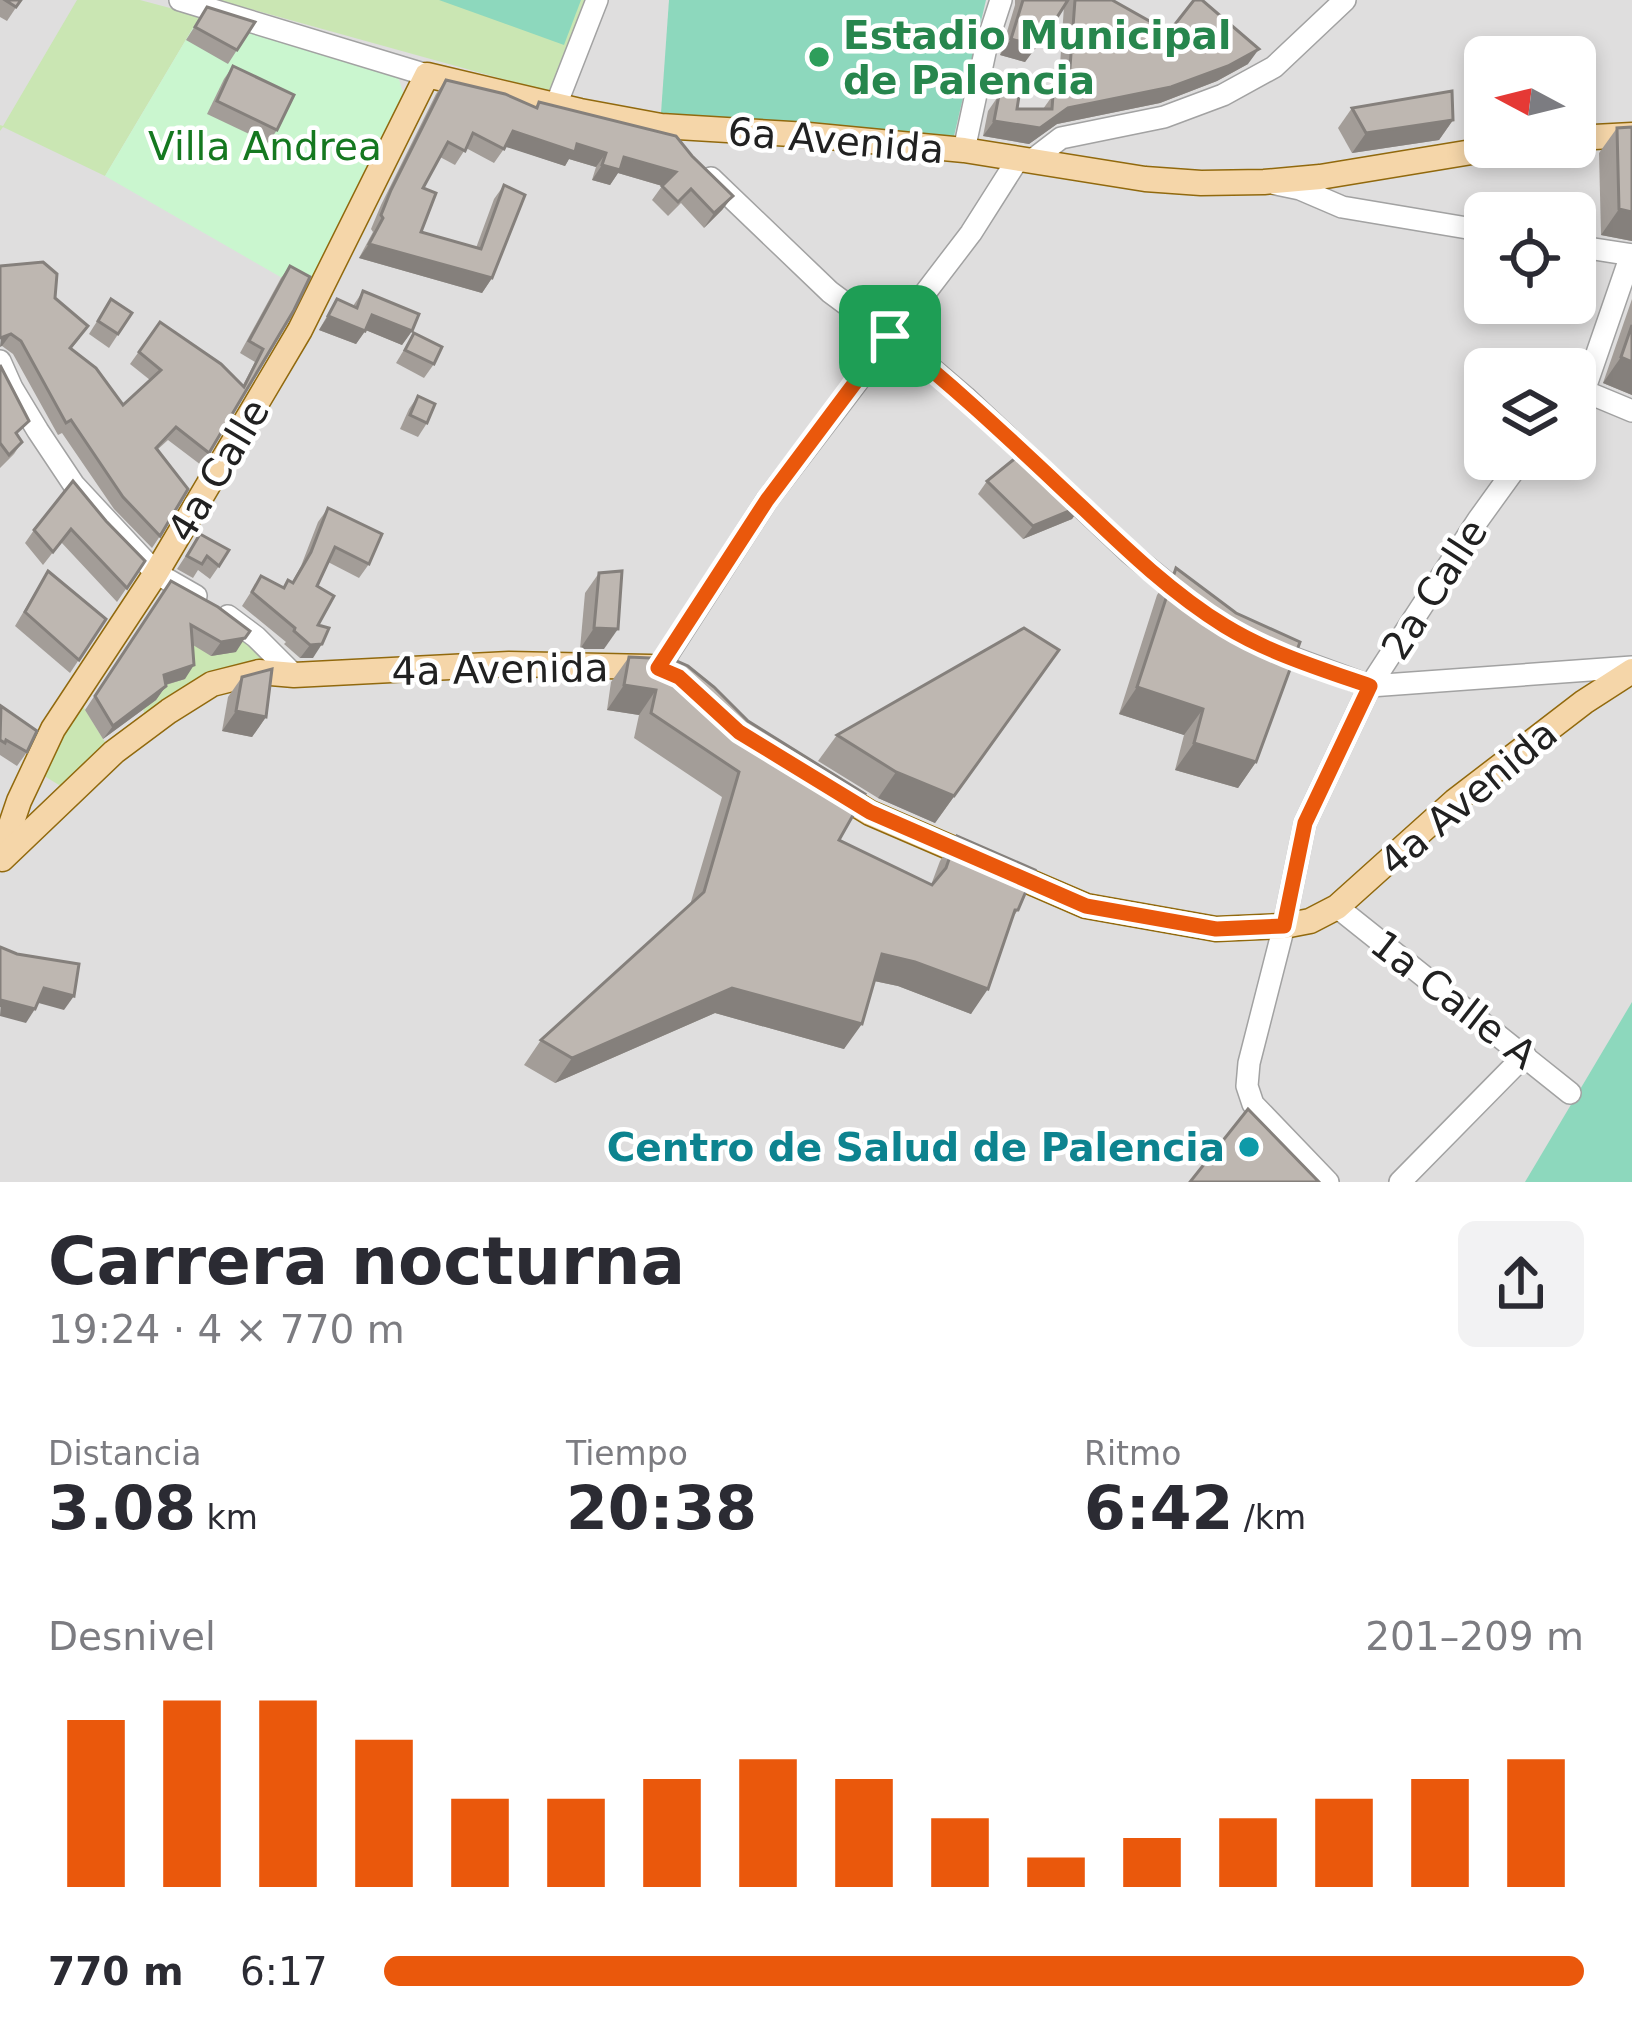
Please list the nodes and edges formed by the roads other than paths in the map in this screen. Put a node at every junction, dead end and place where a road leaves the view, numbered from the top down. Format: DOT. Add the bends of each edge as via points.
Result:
graph roads {
  1 [pos="181,0"];
  2 [pos="598,0"];
  3 [pos="1001,0"];
  4 [pos="1345,0"];
  5 [pos="427,75"];
  6 [pos="556,105"];
  7 [pos="662,126"];
  8 [pos="1632,135"];
  9 [pos="1596,137"];
  10 [pos="964,151"];
  11 [pos="1464,153"];
  12 [pos="1025,160"];
  13 [pos="1264,182"];
  14 [pos="1464,227"];
  15 [pos="1596,249"];
  16 [pos="1631,255"];
  17 [pos="890,336"];
  18 [pos="1596,352"];
  19 [pos="0,361"];
  20 [pos="1596,401"];
  21 [pos="1632,411"];
  22 [pos="1507,480"];
  23 [pos="156,573"];
  24 [pos="1207,613"];
  25 [pos="1247,638"];
  26 [pos="1632,669"];
  27 [pos="669,672"];
  28 [pos="294,675"];
  29 [pos="1370,686"];
  30 [pos="814,778"];
  31 [pos="1,847"];
  32 [pos="1337,907"];
  33 [pos="1284,926"];
  34 [pos="1525,1055"];
  35 [pos="1570,1093"];
  36 [pos="1328,1182"];
  37 [pos="1400,1182"];
  1 -- 5 [label="street, 6a Avenida"];
  2 -- 6 [label="street"];
  3 -- 10 [label="street"];
  4 -- 12 [label="street" via="1223,95 1164,117 1061,138"];
  5 -- 6 [label="main road, 6a Avenida"];
  5 -- 23 [label="main road, 4a Calle" via="300,329"];
  6 -- 7 [label="main road, 6a Avenida"];
  7 -- 10 [label="main road, 6a Avenida"];
  7 -- 17 [label="street" via="830,292"];
  8 -- 9 [label="main road"];
  10 -- 12 [label="main road, 6a Avenida"];
  11 -- 13 [label="main road, 6a Avenida"];
  12 -- 13 [label="main road, 6a Avenida" via="1145,179"];
  12 -- 17 [label="street"];
  13 -- 14 [label="street" via="1342,207"];
  15 -- 16 [label="street"];
  16 -- 18 [label="street"];
  17 -- 24 [label="street"];
  17 -- 27 [label="street" via="767,500"];
  19 -- 23 [label="street" via="74,485"];
  20 -- 21 [label="street"];
  22 -- 29 [label="street, 2a Calle"];
  23 -- 28 [label="street" via="217,608"];
  23 -- 31 [label="main road, 4a Calle" via="53,729"];
  25 -- 29 [label="street"];
  26 -- 29 [label="street"];
  26 -- 32 [label="main road, 4a Avenida" via="1455,801"];
  27 -- 28 [label="main road, 4a Avenida" via="509,664"];
  28 -- 31 [label="main road, 4a Avenida" via="259,672 212,684 114,752"];
  29 -- 33 [label="street, 2a Calle" via="1305,823"];
  30 -- 33 [label="main road, 4a Avenida" via="870,812 1086,906 1216,929"];
  32 -- 33 [label="main road, 4a Avenida"];
  32 -- 34 [label="street, 1a Calle A"];
  33 -- 36 [label="street, 2a Calle" via="1247,1086 1253,1104"];
  34 -- 35 [label="street, 1a Calle A"];
  34 -- 37 [label="street"];
}
